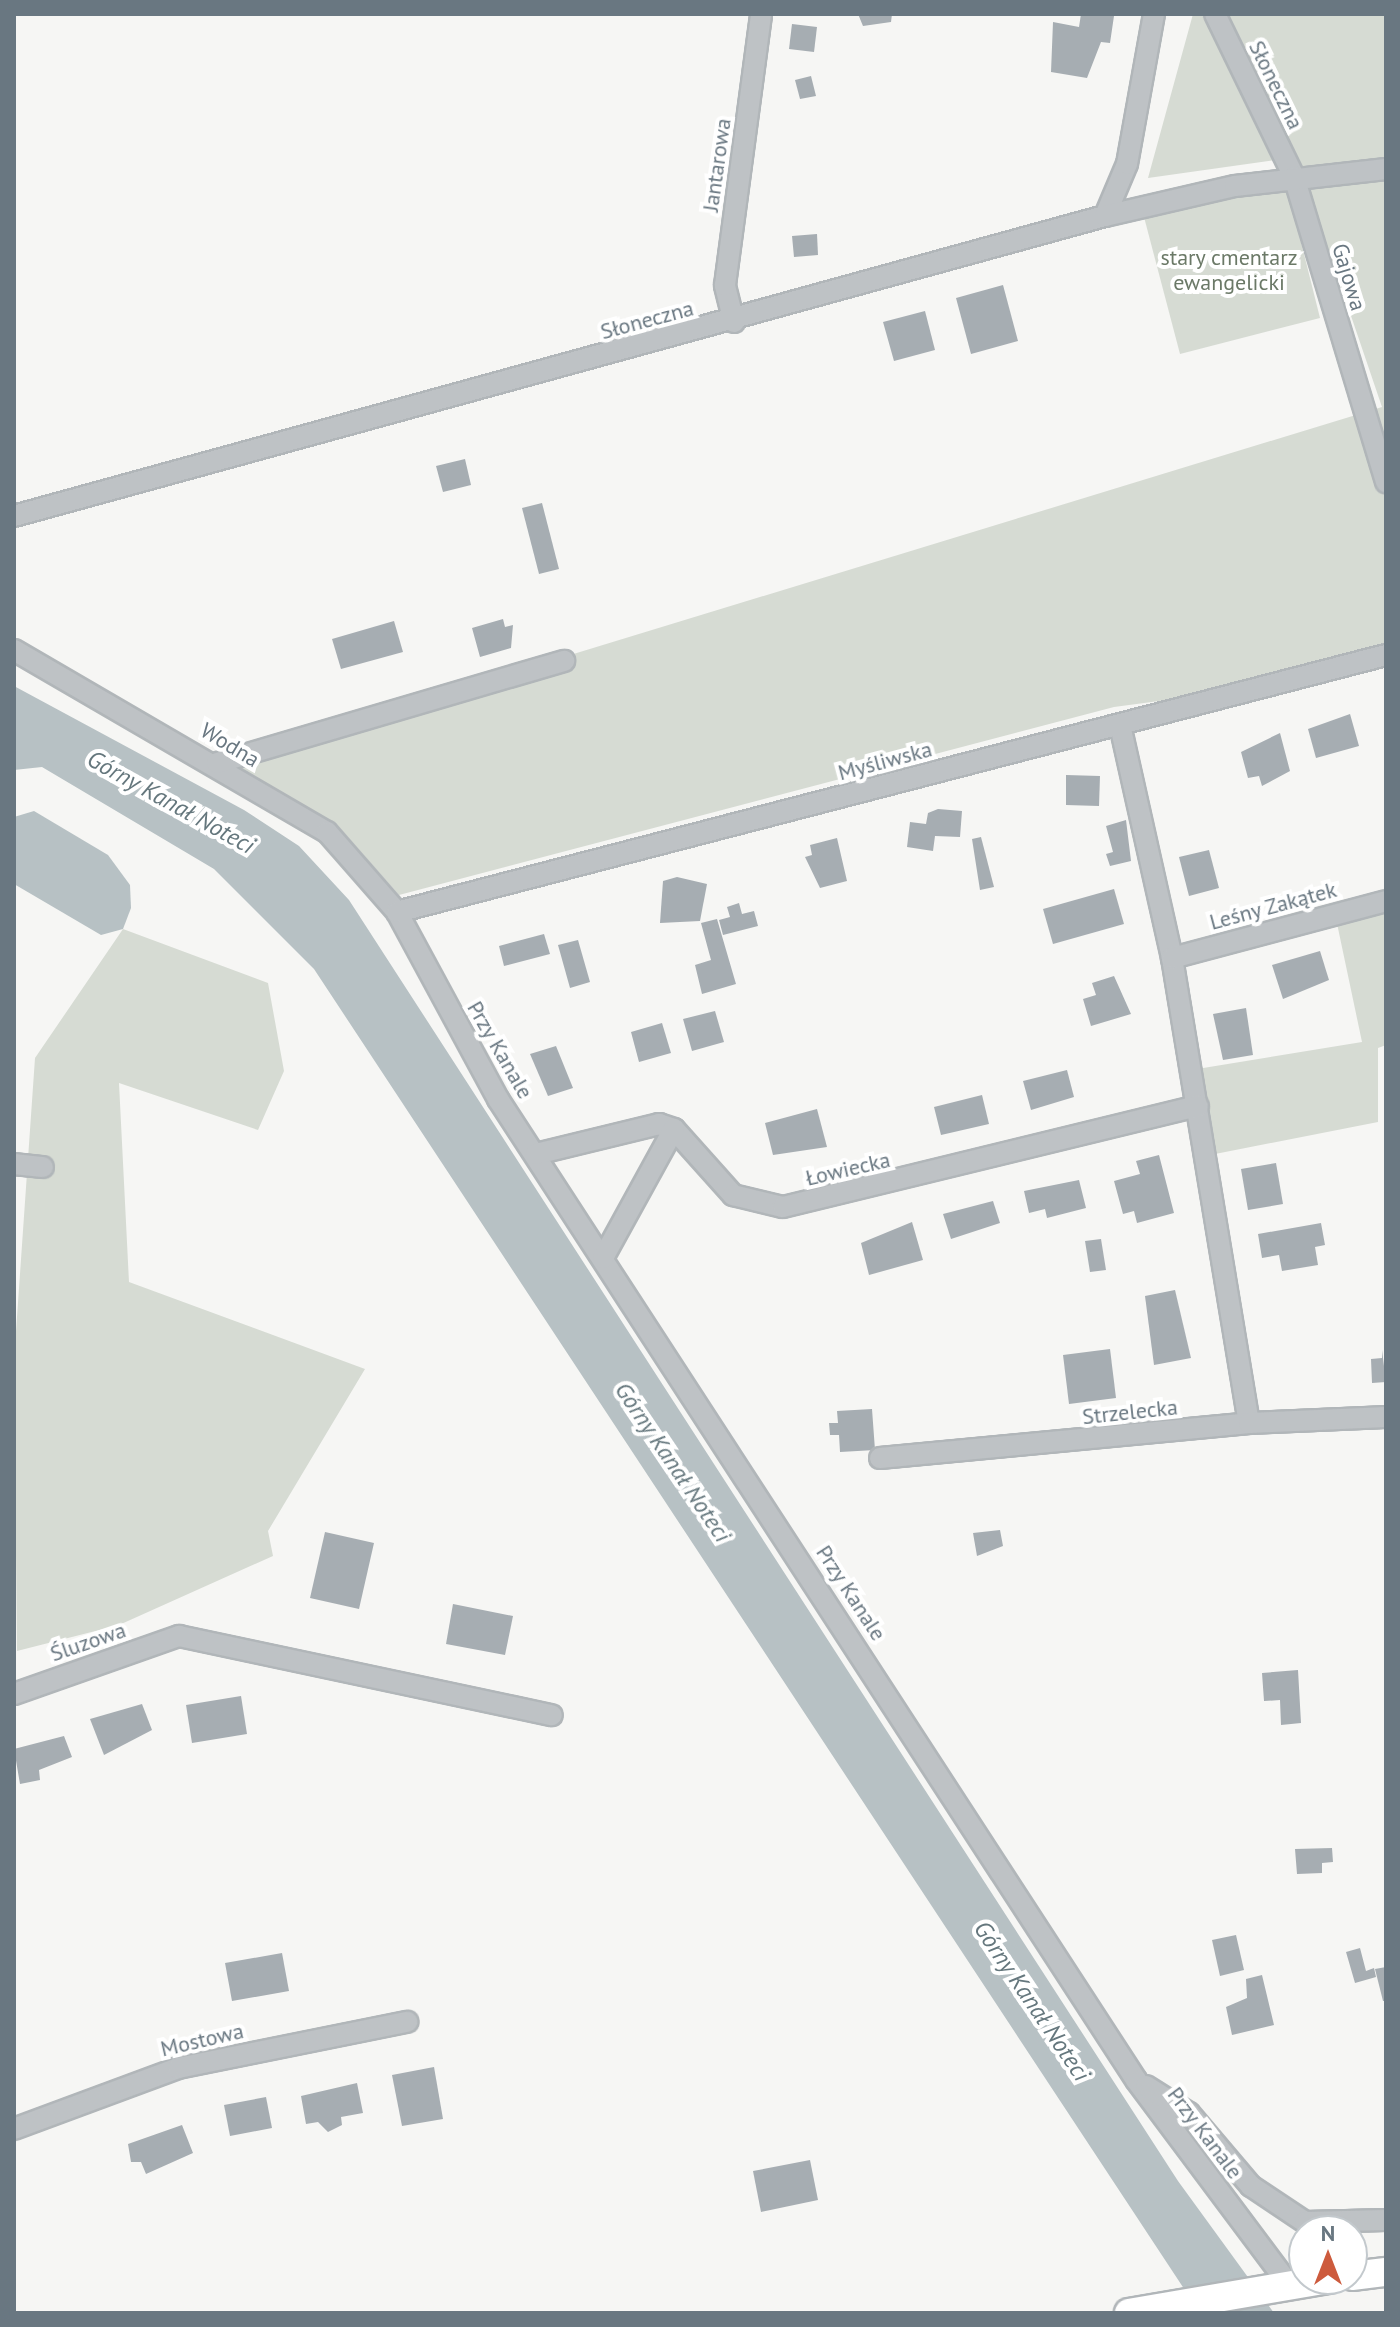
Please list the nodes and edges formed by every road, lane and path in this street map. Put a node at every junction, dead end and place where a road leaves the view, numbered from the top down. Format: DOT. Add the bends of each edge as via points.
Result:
graph roads {
  1 [pos="761,14"];
  2 [pos="1154,14"];
  3 [pos="1215,14"];
  4 [pos="1386,169"];
  5 [pos="1294,177"];
  6 [pos="1105,216"];
  7 [pos="734,322"];
  8 [pos="1386,482"];
  9 [pos="14,516"];
  10 [pos="14,650"];
  11 [pos="1386,655"];
  12 [pos="564,661"];
  13 [pos="1120,725"];
  14 [pos="217,763"];
  15 [pos="1386,901"];
  16 [pos="397,912"];
  17 [pos="1172,958"];
  18 [pos="1198,1106"];
  19 [pos="674,1129"];
  20 [pos="536,1154"];
  21 [pos="14,1164"];
  22 [pos="43,1167"];
  23 [pos="603,1258"];
  24 [pos="1386,1417"];
  25 [pos="1249,1423"];
  26 [pos="880,1458"];
  27 [pos="14,1694"];
  28 [pos="552,1715"];
  29 [pos="407,2022"];
  30 [pos="1136,2080"];
  31 [pos="14,2129"];
  32 [pos="1386,2220"];
  33 [pos="1288,2284"];
  34 [pos="1278,2285"];
  35 [pos="1129,2313"];
  1 -- 7 [label="street, Jantarowa" via="725,285"];
  2 -- 6 [label="street" via="1127,164"];
  3 -- 5 [label="street, Słoneczna"];
  4 -- 5 [label="street, Słoneczna"];
  5 -- 6 [label="street, Słoneczna"];
  5 -- 8 [label="street, Gajowa"];
  6 -- 7 [label="street, Słoneczna"];
  7 -- 9 [label="street, Słoneczna"];
  10 -- 14 [label="street, Wodna"];
  11 -- 13 [label="street, Myśliwska"];
  12 -- 14 [label="street"];
  13 -- 16 [label="street, Myśliwska"];
  13 -- 17 [label="street"];
  14 -- 16 [label="street, Wodna" via="327,832"];
  15 -- 17 [label="street, Leśny Zakątek"];
  16 -- 20 [label="street, Przy Kanale" via="498,1099"];
  17 -- 18 [label="street"];
  18 -- 19 [label="street, Łowiecka" via="783,1207 733,1195"];
  18 -- 25 [label="street"];
  19 -- 20 [label="street" via="659,1124"];
  19 -- 23 [label="street"];
  20 -- 23 [label="street, Przy Kanale"];
  21 -- 22 [label="street"];
  23 -- 30 [label="street, Przy Kanale"];
  24 -- 25 [label="street, Strzelecka"];
  25 -- 26 [label="street, Strzelecka"];
  27 -- 28 [label="street, Śluzowa" via="179,1636"];
  29 -- 31 [label="street, Mostowa" via="178,2068"];
  30 -- 32 [label="street" via="1189,2113 1251,2186 1305,2222"];
  30 -- 34 [label="street, Przy Kanale"];
  33 -- 34 [label="street"];
  34 -- 35 [label="street"];
}
